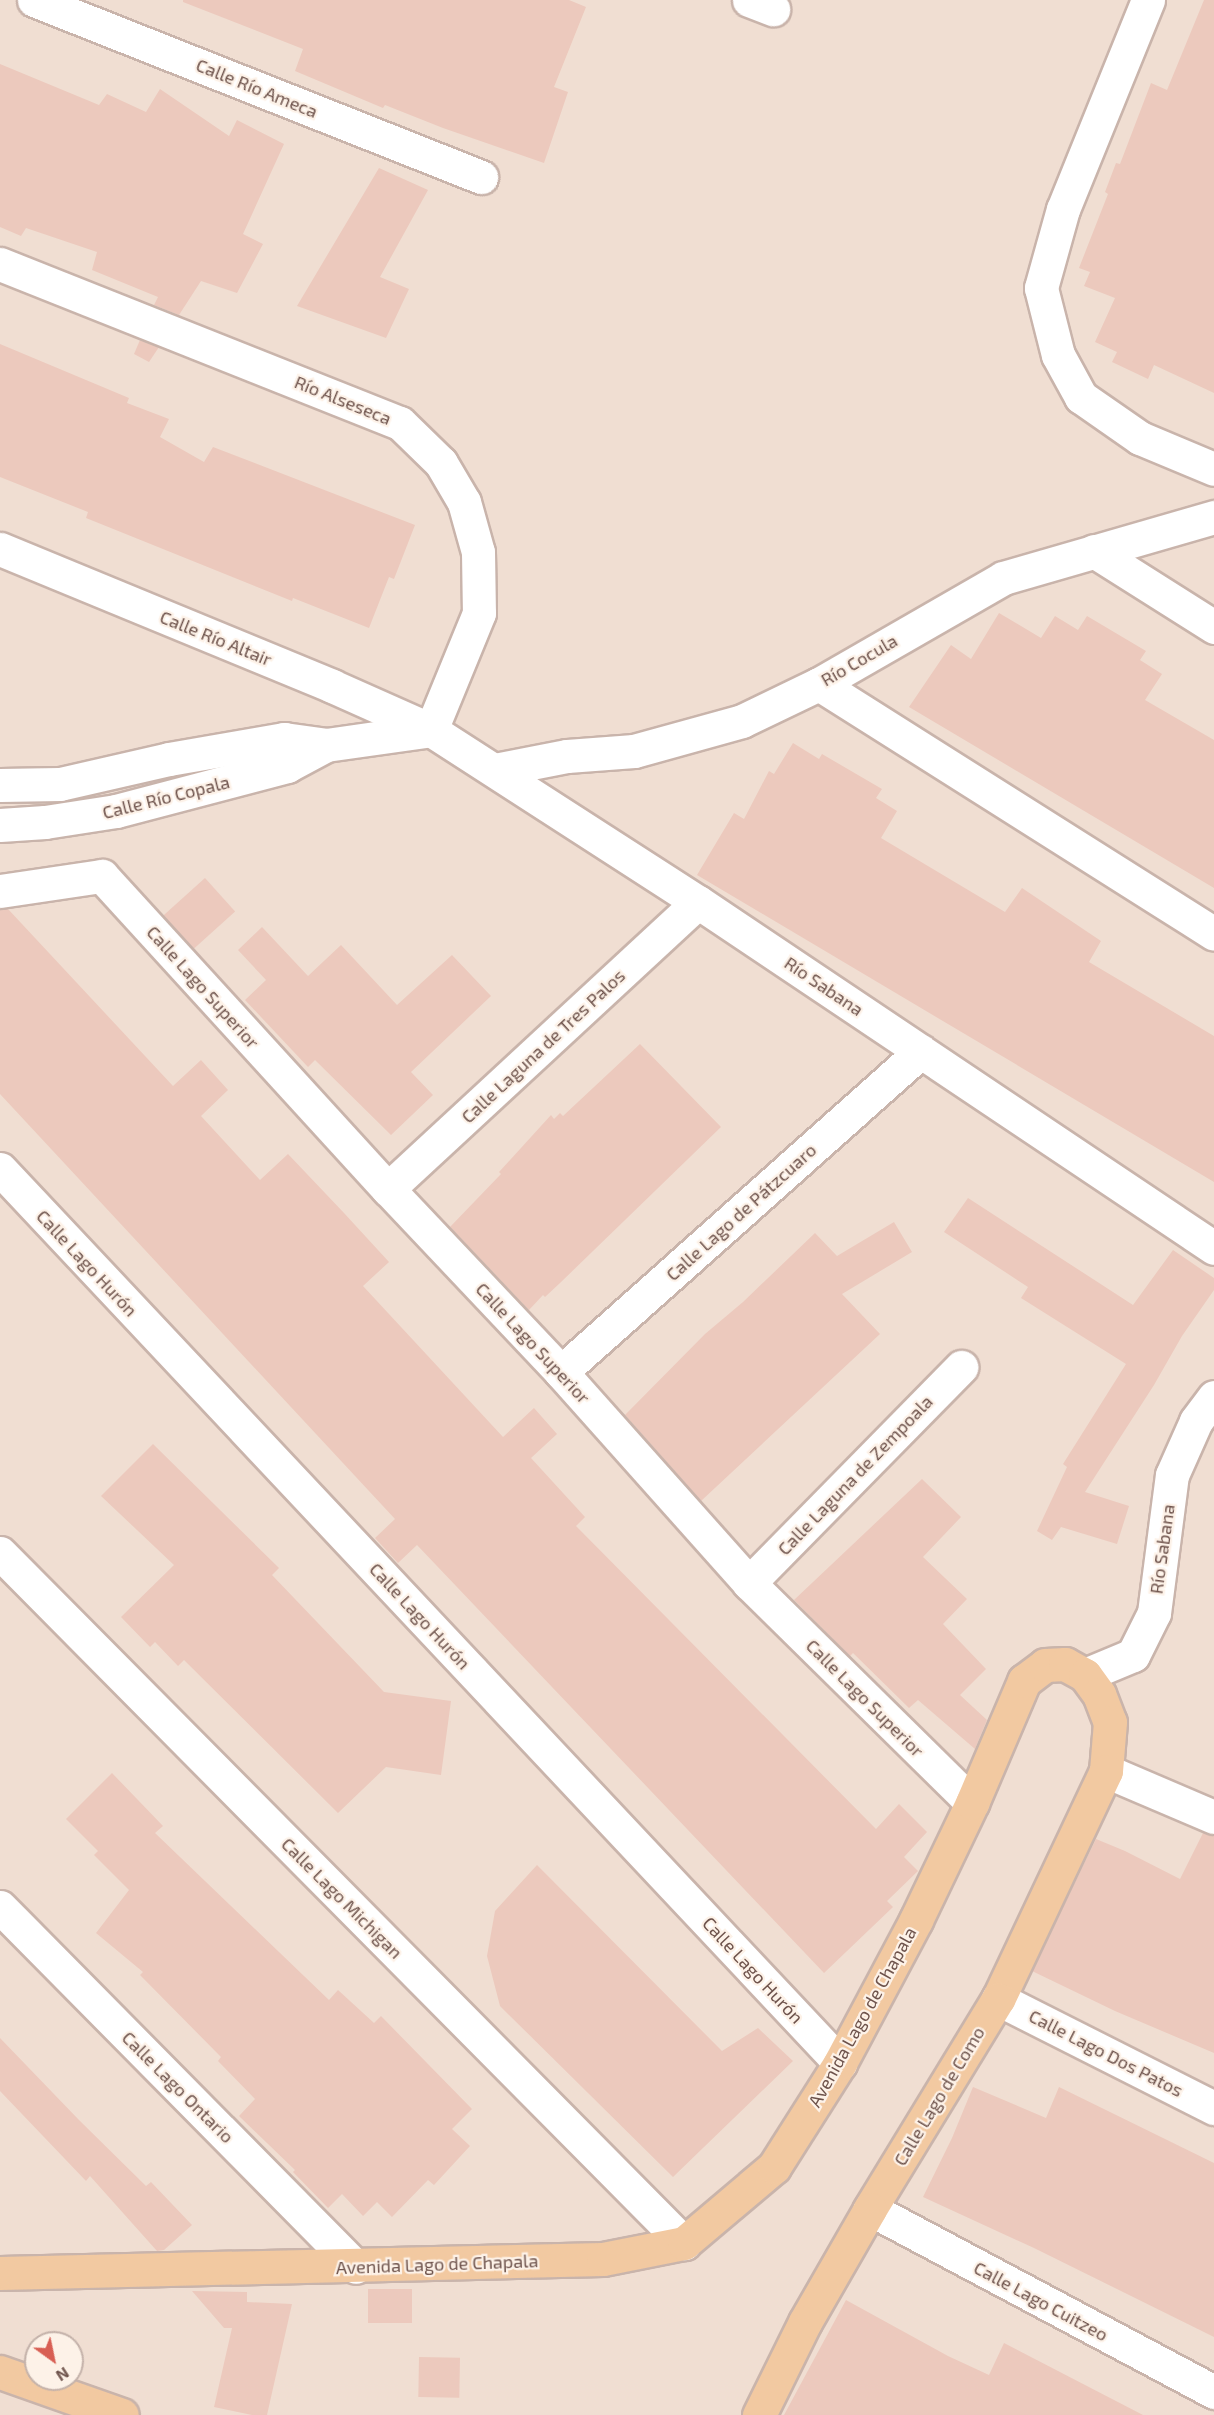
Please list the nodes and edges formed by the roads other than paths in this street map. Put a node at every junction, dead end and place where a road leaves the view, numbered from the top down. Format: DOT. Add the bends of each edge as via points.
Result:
graph roads {
  1 [pos="34,0"];
  2 [pos="1148,0"];
  3 [pos="481,177"];
  4 [pos="0,264"];
  5 [pos="1214,469"];
  6 [pos="1214,517"];
  7 [pos="0,549"];
  8 [pos="1094,551"];
  9 [pos="1214,627"];
  10 [pos="819,684"];
  11 [pos="431,730"];
  12 [pos="326,745"];
  13 [pos="495,770"];
  14 [pos="0,786"];
  15 [pos="0,825"];
  16 [pos="0,891"];
  17 [pos="698,902"];
  18 [pos="1214,934"];
  19 [pos="921,1051"];
  20 [pos="4,1185"];
  21 [pos="388,1189"];
  22 [pos="1214,1248"];
  23 [pos="961,1367"];
  24 [pos="561,1372"];
  25 [pos="1214,1397"];
  26 [pos="0,1553"];
  27 [pos="749,1582"];
  28 [pos="1084,1675"];
  29 [pos="1106,1771"];
  30 [pos="972,1803"];
  31 [pos="1214,1817"];
  32 [pos="0,1907"];
  33 [pos="998,1999"];
  34 [pos="840,2063"];
  35 [pos="1214,2108"];
  36 [pos="870,2209"];
  37 [pos="684,2243"];
  38 [pos="6,2267"];
  39 [pos="356,2267"];
  40 [pos="0,2373"];
  41 [pos="1214,2392"];
  42 [pos="122,2415"];
  43 [pos="759,2415"];
  1 -- 3 [label="street, Calle Río Ameca"];
  2 -- 5 [label="street" via="1063,209 1041,288 1058,355 1081,397 1140,438"];
  4 -- 11 [label="street, Río Alseseca" via="400,423 441,463 464,502 478,552 479,613"];
  6 -- 8 [label="street, Río Cocula"];
  7 -- 11 [label="street, Calle Río Altair"];
  8 -- 9 [label="street"];
  8 -- 10 [label="street, Río Cocula" via="1003,578"];
  10 -- 13 [label="street, Río Cocula" via="742,722 634,751 567,756"];
  10 -- 18 [label="street"];
  11 -- 12 [label="street, Calle Río Copala"];
  11 -- 13 [label="street, Río Sabana"];
  12 -- 14 [label="street, Calle Río Copala" via="284,739 169,759 60,784"];
  12 -- 15 [label="street, Calle Río Copala" via="287,766 116,811"];
  13 -- 17 [label="street, Río Sabana"];
  16 -- 21 [label="street, Calle Lago Superior" via="102,876"];
  17 -- 19 [label="street, Río Sabana"];
  17 -- 21 [label="street, Calle Laguna de Tres Palos"];
  19 -- 22 [label="street, Río Sabana"];
  19 -- 24 [label="street, Calle Lago de Pátzcuaro"];
  20 -- 34 [label="street, Calle Lago Hurón"];
  21 -- 24 [label="street, Calle Lago Superior"];
  23 -- 27 [label="street, Calle Laguna de Zempoala"];
  24 -- 27 [label="street, Calle Lago Superior"];
  25 -- 28 [label="street, Río Sabana" via="1196,1420 1172,1475 1154,1613 1133,1655"];
  26 -- 37 [label="street, Calle Lago Michigan"];
  27 -- 30 [label="street, Calle Lago Superior"];
  28 -- 29 [label="main road" via="1100,1694 1110,1722"];
  28 -- 30 [label="main road, Avenida Lago de Chapala" via="1065,1664 1046,1665 1024,1682"];
  29 -- 31 [label="street"];
  29 -- 33 [label="main road, Calle Lago de Como"];
  30 -- 34 [label="main road, Avenida Lago de Chapala" via="916,1920"];
  32 -- 39 [label="street, Calle Lago Ontario"];
  33 -- 35 [label="street, Calle Lago Dos Patos"];
  33 -- 36 [label="main road, Calle Lago de Como"];
  34 -- 37 [label="main road, Avenida Lago de Chapala" via="774,2167"];
  36 -- 41 [label="street, Calle Lago Cuitzeo"];
  36 -- 43 [label="main road, Calle Lago de Como" via="805,2322"];
  37 -- 39 [label="main road, Avenida Lago de Chapala" via="603,2259"];
  38 -- 39 [label="main road, Avenida Lago de Chapala"];
  40 -- 42 [label="main road"];
}
